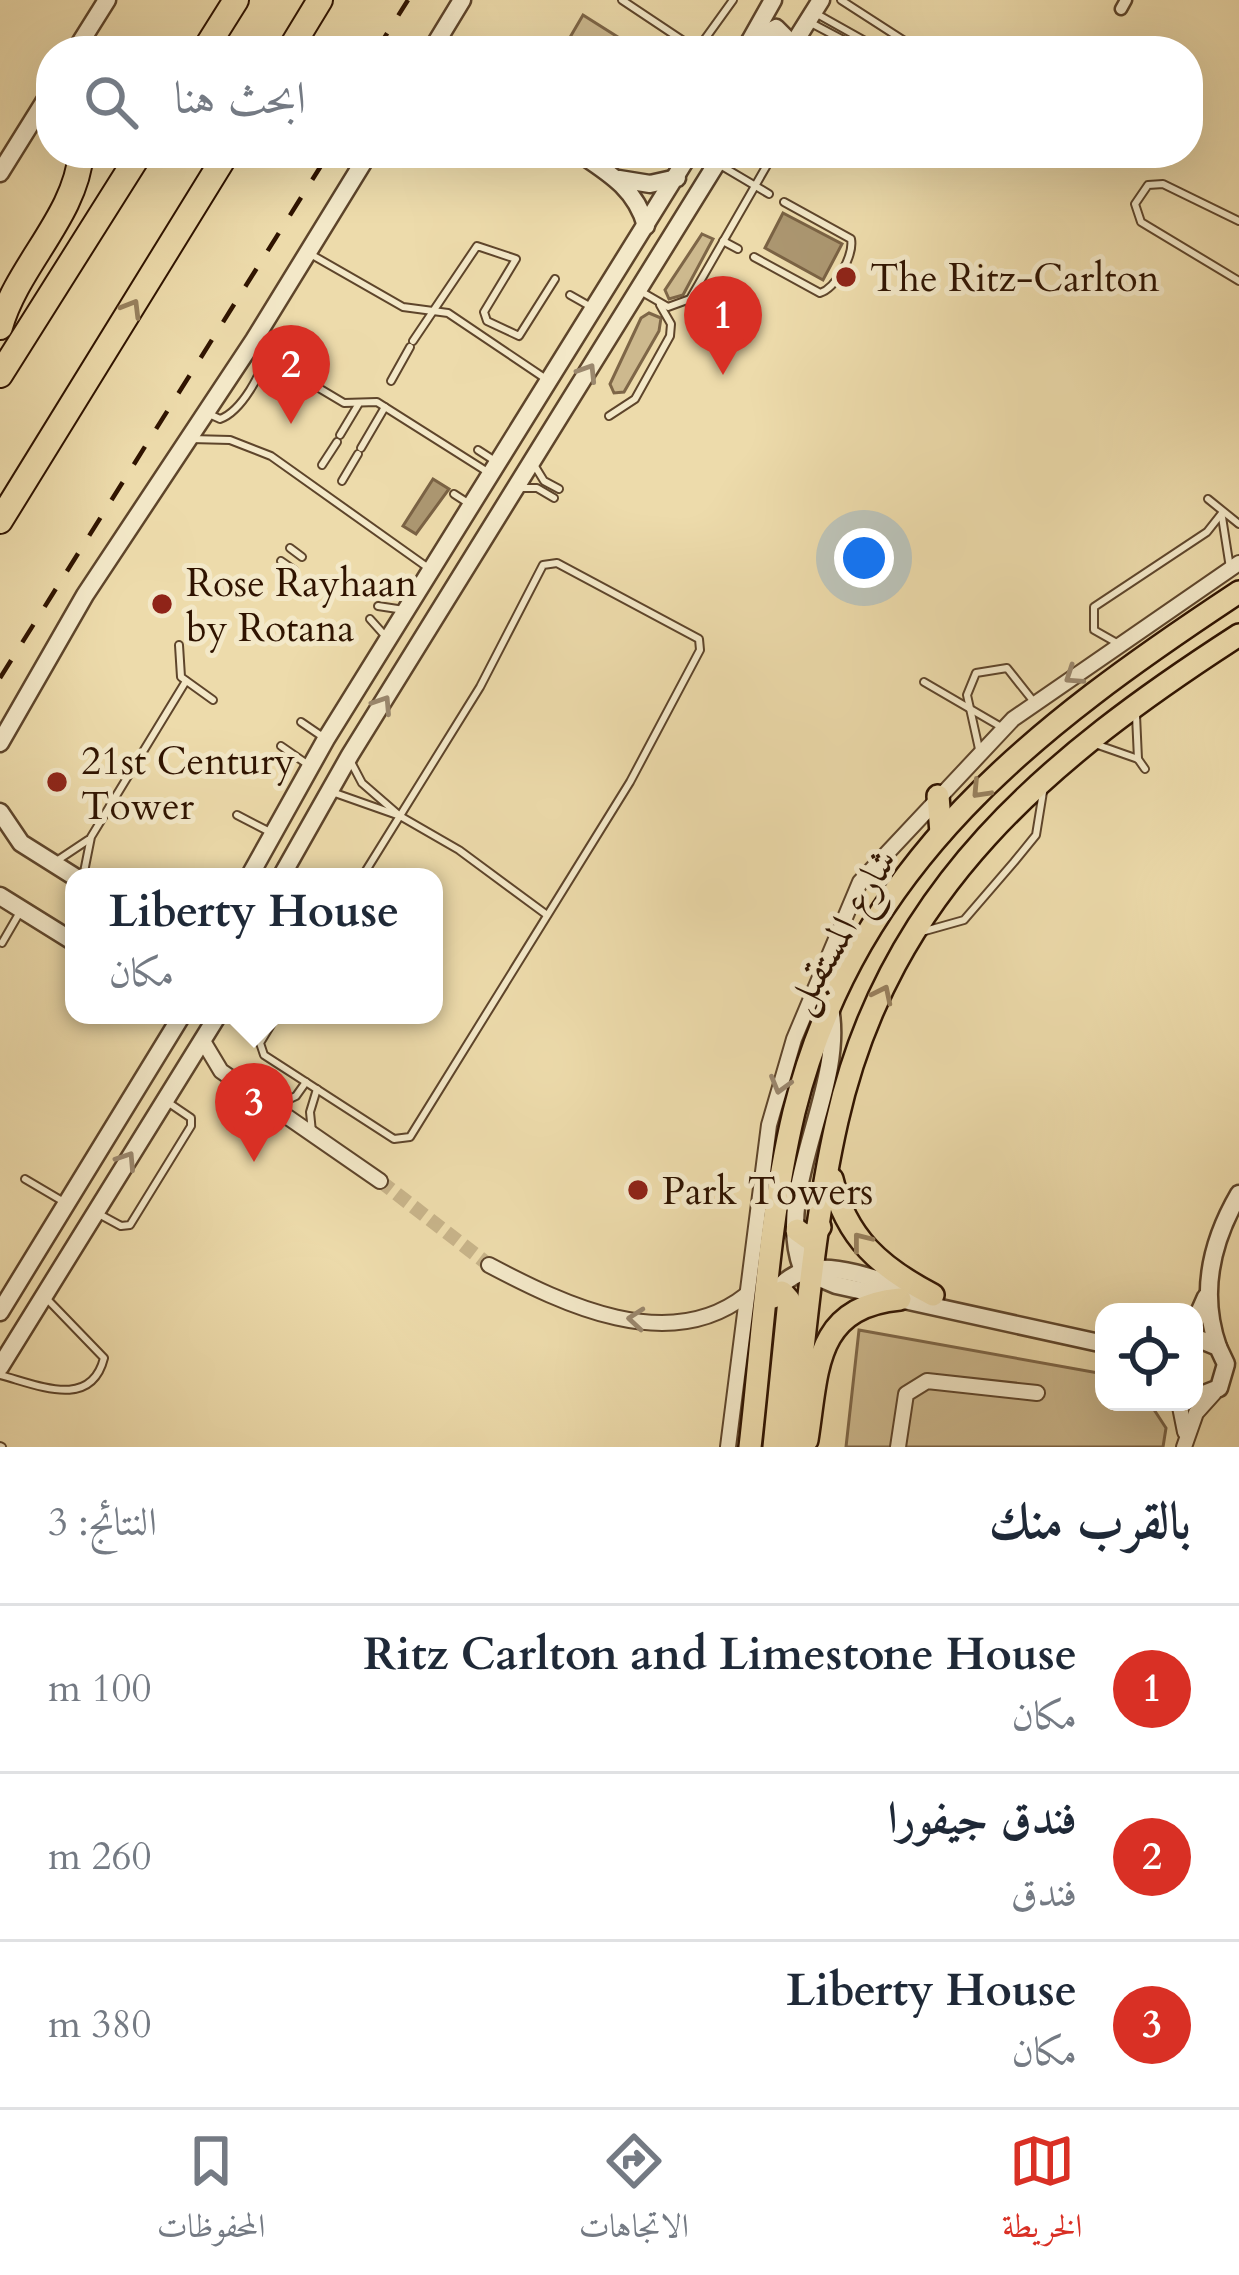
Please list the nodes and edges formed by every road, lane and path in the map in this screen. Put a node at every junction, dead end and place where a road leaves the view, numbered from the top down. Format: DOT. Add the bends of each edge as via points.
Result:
graph roads {
  1 [pos="106,0"];
  2 [pos="236,0"];
  3 [pos="320,0"];
  4 [pos="462,0"];
  5 [pos="622,0"];
  6 [pos="733,0"];
  7 [pos="841,0"];
  8 [pos="770,5"];
  9 [pos="812,16"];
  10 [pos="84,36"];
  11 [pos="213,36"];
  12 [pos="298,36"];
  13 [pos="443,36"];
  14 [pos="676,36"];
  15 [pos="707,36"];
  16 [pos="753,36"];
  17 [pos="837,36"];
  18 [pos="853,36"];
  19 [pos="897,36"];
  20 [pos="36,115"];
  21 [pos="78,168"];
  22 [pos="131,168"];
  23 [pos="217,168"];
  24 [pos="360,168"];
  25 [pos="602,168"];
  26 [pos="683,168"];
  27 [pos="718,168"];
  28 [pos="736,168"];
  29 [pos="765,168"];
  30 [pos="0,173"];
  31 [pos="618,178"];
  32 [pos="677,178"];
  33 [pos="755,186"];
  34 [pos="769,194"];
  35 [pos="784,202"];
  36 [pos="1239,221"];
  37 [pos="646,226"];
  38 [pos="723,241"];
  39 [pos="738,249"];
  40 [pos="309,253"];
  41 [pos="754,257"];
  42 [pos="555,279"];
  43 [pos="1239,281"];
  44 [pos="638,290"];
  45 [pos="570,295"];
  46 [pos="690,299"];
  47 [pos="658,302"];
  48 [pos="436,309"];
  49 [pos="594,309"];
  50 [pos="700,320"];
  51 [pos="0,327"];
  52 [pos="260,348"];
  53 [pos="0,375"];
  54 [pos="391,381"];
  55 [pos="549,381"];
  56 [pos="358,405"];
  57 [pos="385,407"];
  58 [pos="609,416"];
  59 [pos="188,440"];
  60 [pos="478,450"];
  61 [pos="532,461"];
  62 [pos="322,465"];
  63 [pos="494,468"];
  64 [pos="342,481"];
  65 [pos="516,489"];
  66 [pos="559,489"];
  67 [pos="454,494"];
  68 [pos="554,498"];
  69 [pos="1208,500"];
  70 [pos="471,506"];
  71 [pos="1222,513"];
  72 [pos="0,521"];
  73 [pos="1239,524"];
  74 [pos="290,548"];
  75 [pos="302,557"];
  76 [pos="281,562"];
  77 [pos="1234,567"];
  78 [pos="294,570"];
  79 [pos="429,574"];
  80 [pos="1239,592"];
  81 [pos="378,606"];
  82 [pos="408,609"];
  83 [pos="370,619"];
  84 [pos="1239,635"];
  85 [pos="388,641"];
  86 [pos="1120,644"];
  87 [pos="179,645"];
  88 [pos="186,681"];
  89 [pos="924,682"];
  90 [pos="1138,699"];
  91 [pos="213,700"];
  92 [pos="1034,702"];
  93 [pos="970,710"];
  94 [pos="301,722"];
  95 [pos="1004,728"];
  96 [pos="326,739"];
  97 [pos="1083,742"];
  98 [pos="0,743"];
  99 [pos="281,746"];
  100 [pos="980,751"];
  101 [pos="350,755"];
  102 [pos="1138,759"];
  103 [pos="310,766"];
  104 [pos="1145,769"];
  105 [pos="1043,776"];
  106 [pos="328,792"];
  107 [pos="938,796"];
  108 [pos="0,812"];
  109 [pos="237,815"];
  110 [pos="400,816"];
  111 [pos="272,833"];
  112 [pos="940,833"];
  113 [pos="91,837"];
  114 [pos="52,863"];
  115 [pos="82,868"];
  116 [pos="254,868"];
  117 [pos="286,868"];
  118 [pos="368,868"];
  119 [pos="65,870"];
  120 [pos="0,896"];
  121 [pos="21,909"];
  122 [pos="548,916"];
  123 [pos="916,933"];
  124 [pos="65,936"];
  125 [pos="2,943"];
  126 [pos="830,1008"];
  127 [pos="163,1024"];
  128 [pos="177,1024"];
  129 [pos="213,1024"];
  130 [pos="273,1024"];
  131 [pos="203,1041"];
  132 [pos="165,1046"];
  133 [pos="306,1082"];
  134 [pos="317,1089"];
  135 [pos="166,1101"];
  136 [pos="272,1106"];
  137 [pos="313,1135"];
  138 [pos="830,1157"];
  139 [pos="25,1179"];
  140 [pos="380,1181"];
  141 [pos="1239,1194"];
  142 [pos="67,1204"];
  143 [pos="94,1211"];
  144 [pos="808,1228"];
  145 [pos="489,1265"];
  146 [pos="809,1271"];
  147 [pos="7,1285"];
  148 [pos="1208,1290"];
  149 [pos="746,1295"];
  150 [pos="933,1295"];
  151 [pos="43,1296"];
  152 [pos="899,1299"];
  153 [pos="769,1303"];
  154 [pos="1203,1303"];
  155 [pos="0,1312"];
  156 [pos="973,1312"];
  157 [pos="1095,1342"];
  158 [pos="1227,1356"];
  159 [pos="0,1371"];
  160 [pos="1239,1382"];
  161 [pos="757,1390"];
  162 [pos="1216,1390"];
  163 [pos="1037,1393"];
  164 [pos="1203,1395"];
  165 [pos="1180,1411"];
  166 [pos="1185,1442"];
  167 [pos="730,1447"];
  168 [pos="751,1447"];
  169 [pos="774,1447"];
  170 [pos="792,1447"];
  171 [pos="806,1447"];
  172 [pos="898,1447"];
  1 -- 10 [label="street"];
  2 -- 11 [label="highway"];
  3 -- 12 [label="highway"];
  4 -- 13 [label="street"];
  5 -- 14 [label="lane"];
  6 -- 15 [label="lane"];
  7 -- 19 [label="lane"];
  8 -- 16 [label="street"];
  9 -- 17 [label="lane"];
  9 -- 18 [label="lane"];
  20 -- 30 [label="street"];
  21 -- 51 [label="highway"];
  22 -- 53 [label="highway"];
  72 -- 23 [label="highway, one-way"];
  24 -- 40 [label="street"];
  25 -- 31 [label="street"];
  26 -- 32 [label="street"];
  27 -- 44 [label="street"];
  28 -- 33 [label="lane"];
  29 -- 33 [label="lane"];
  31 -- 32 [label="street"];
  31 -- 37 [label="street"];
  32 -- 37 [label="street"];
  33 -- 34 [label="lane"];
  33 -- 38 [label="lane"];
  35 -- 41 [label="lane" via="850,239 831,288 816,291"];
  36 -- 43 [label="lane" via="1163,184 1148,185 1135,204 1141,222"];
  37 -- 49 [label="street"];
  38 -- 39 [label="lane"];
  38 -- 46 [label="lane"];
  40 -- 48 [label="lane" via="403,307"];
  40 -- 52 [label="street"];
  42 -- 48 [label="lane" via="513,336 484,312 516,259 481,244"];
  44 -- 47 [label="lane"];
  61 -- 44 [label="street, one-way"];
  45 -- 49 [label="lane"];
  46 -- 47 [label="lane" via="674,308"];
  46 -- 50 [label="lane"];
  47 -- 58 [label="lane" via="670,336 633,401"];
  48 -- 54 [label="lane"];
  48 -- 55 [label="lane"];
  49 -- 55 [label="street"];
  52 -- 56 [label="lane"];
  52 -- 59 [label="street"];
  55 -- 63 [label="street"];
  56 -- 57 [label="lane"];
  56 -- 62 [label="lane"];
  57 -- 63 [label="lane"];
  57 -- 64 [label="lane"];
  59 -- 79 [label="lane" via="230,440 272,456 412,552"];
  59 -- 98 [label="street"];
  60 -- 63 [label="lane"];
  61 -- 65 [label="street"];
  61 -- 66 [label="lane"];
  63 -- 70 [label="street"];
  65 -- 68 [label="lane"];
  101 -- 65 [label="street, one-way"];
  67 -- 70 [label="lane"];
  69 -- 71 [label="lane"];
  70 -- 79 [label="street"];
  71 -- 73 [label="lane"];
  71 -- 77 [label="lane"];
  71 -- 86 [label="lane" via="1207,532 1094,607 1097,634"];
  74 -- 75 [label="lane"];
  76 -- 78 [label="lane"];
  77 -- 86 [label="street"];
  79 -- 82 [label="street"];
  80 -- 112 [label="main road, شارع المستقبل, one-way" via="1063,713"];
  81 -- 82 [label="lane"];
  82 -- 85 [label="street"];
  83 -- 85 [label="lane"];
  84 -- 90 [label="main road, شارع المستقبل"];
  85 -- 96 [label="street"];
  86 -- 92 [label="street, one-way"];
  87 -- 88 [label="lane"];
  88 -- 91 [label="lane"];
  88 -- 113 [label="lane"];
  89 -- 93 [label="lane"];
  90 -- 97 [label="main road, شارع المستقبل"];
  90 -- 102 [label="lane"];
  92 -- 93 [label="lane" via="1017,674 993,667 972,676"];
  92 -- 95 [label="street"];
  93 -- 95 [label="lane"];
  93 -- 100 [label="lane"];
  94 -- 96 [label="lane"];
  95 -- 100 [label="street"];
  96 -- 103 [label="street"];
  97 -- 102 [label="lane"];
  97 -- 105 [label="main road, شارع المستقبل"];
  99 -- 103 [label="lane"];
  100 -- 107 [label="street"];
  101 -- 106 [label="street"];
  101 -- 110 [label="lane" via="362,783"];
  102 -- 104 [label="lane"];
  103 -- 111 [label="street"];
  105 -- 123 [label="main road, شارع المستقبل" via="974,851"];
  105 -- 123 [label="lane" via="1041,820 1014,862 964,920"];
  106 -- 110 [label="lane"];
  106 -- 117 [label="street"];
  107 -- 112 [label="main road"];
  107 -- 149 [label="street, one-way" via="866,873 805,1011 769,1125"];
  108 -- 114 [label="street" via="21,843"];
  109 -- 111 [label="lane"];
  110 -- 118 [label="lane"];
  110 -- 122 [label="lane"];
  110 -- 122 [label="lane" via="543,565 556,563 696,636 700,650 647,753"];
  111 -- 116 [label="street"];
  112 -- 126 [label="main road, شارع المستقبل" via="876,923"];
  113 -- 114 [label="lane"];
  113 -- 115 [label="lane"];
  114 -- 119 [label="street"];
  120 -- 121 [label="street"];
  121 -- 124 [label="street"];
  121 -- 125 [label="lane"];
  122 -- 134 [label="lane" via="407,1139 394,1139"];
  138 -- 123 [label="main road, شارع المستقبل, one-way" via="862,1041"];
  126 -- 144 [label="street" via="832,1052 808,1146"];
  126 -- 153 [label="main road, شارع المستقبل" via="794,1112"];
  127 -- 132 [label="street"];
  128 -- 132 [label="street"];
  129 -- 131 [label="street"];
  130 -- 133 [label="lane" via="261,1052"];
  131 -- 135 [label="street"];
  131 -- 136 [label="street" via="220,1071"];
  132 -- 142 [label="street"];
  133 -- 134 [label="lane"];
  133 -- 136 [label="lane" via="291,1100"];
  134 -- 137 [label="lane"];
  143 -- 135 [label="street, one-way"];
  135 -- 143 [label="lane" via="192,1124 131,1222 121,1226"];
  136 -- 137 [label="street"];
  137 -- 140 [label="street"];
  138 -- 144 [label="main road, شارع المستقبل"];
  150 -- 138 [label="main road, one-way" via="861,1244 838,1203"];
  139 -- 142 [label="lane"];
  141 -- 148 [label="street" via="1216,1242"];
  142 -- 147 [label="street"];
  143 -- 151 [label="street"];
  144 -- 146 [label="main road, شارع المستقبل"];
  149 -- 145 [label="street, one-way" via="692,1319 609,1316 562,1303"];
  146 -- 150 [label="street"];
  146 -- 152 [label="street"];
  146 -- 153 [label="street"];
  146 -- 170 [label="main road, شارع المستقبل"];
  147 -- 155 [label="street"];
  148 -- 154 [label="street"];
  148 -- 158 [label="street"];
  149 -- 167 [label="street"];
  150 -- 156 [label="street"];
  151 -- 159 [label="street"];
  151 -- 159 [label="lane" via="96,1344 104,1358 100,1375 65,1392"];
  152 -- 156 [label="street"];
  152 -- 171 [label="main road" via="858,1309 831,1332"];
  153 -- 161 [label="main road, شارع المستقبل"];
  153 -- 169 [label="main road" via="782,1292 789,1300"];
  156 -- 157 [label="street"];
  158 -- 162 [label="street"];
  160 -- 162 [label="street"];
  161 -- 167 [label="main road" via="742,1439"];
  161 -- 168 [label="main road, شارع المستقبل"];
  162 -- 164 [label="street"];
  162 -- 166 [label="street"];
  163 -- 172 [label="street" via="917,1384 906,1394"];
  165 -- 166 [label="street"];
}
